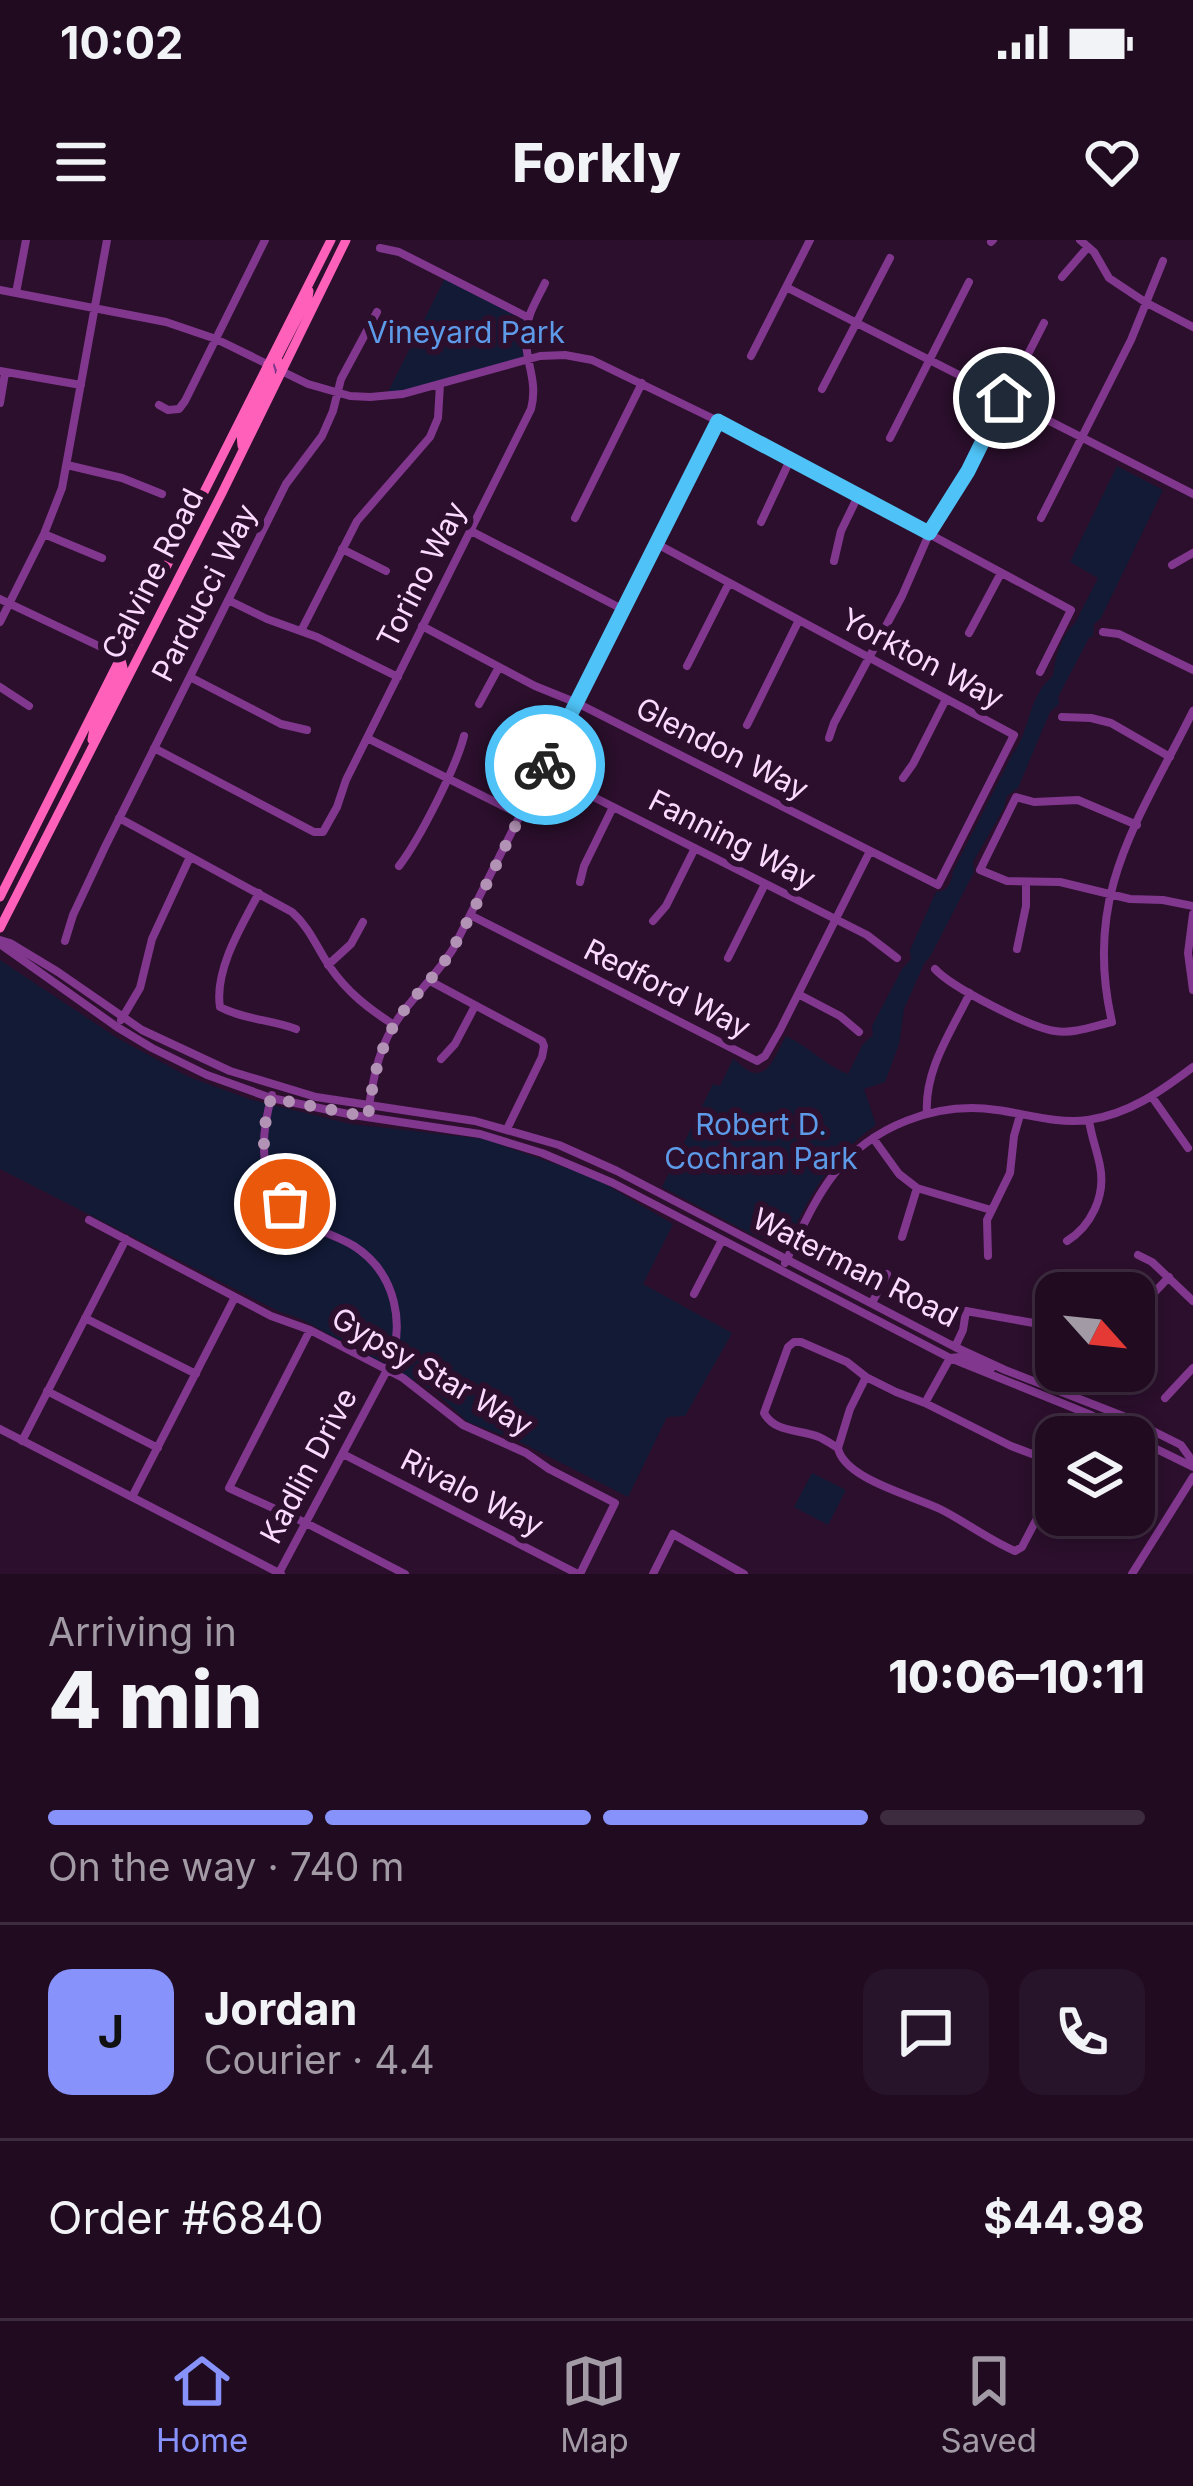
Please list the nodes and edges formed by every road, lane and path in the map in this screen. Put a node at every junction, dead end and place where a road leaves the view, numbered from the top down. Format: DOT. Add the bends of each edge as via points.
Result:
graph roads {
  1 [pos="26,240"];
  2 [pos="107,240"];
  3 [pos="265,240"];
  4 [pos="331,240"];
  5 [pos="346,240"];
  6 [pos="810,240"];
  7 [pos="1084,243"];
  8 [pos="380,248"];
  9 [pos="890,258"];
  10 [pos="1163,261"];
  11 [pos="1063,278"];
  12 [pos="311,279"];
  13 [pos="969,282"];
  14 [pos="545,283"];
  15 [pos="787,287"];
  16 [pos="0,290"];
  17 [pos="16,293"];
  18 [pos="1145,302"];
  19 [pos="94,307"];
  20 [pos="377,312"];
  21 [pos="529,318"];
  22 [pos="856,322"];
  23 [pos="1044,323"];
  24 [pos="1193,327"];
  25 [pos="216,339"];
  26 [pos="751,356"];
  27 [pos="530,359"];
  28 [pos="929,359"];
  29 [pos="268,364"];
  30 [pos="282,371"];
  31 [pos="3,372"];
  32 [pos="642,383"];
  33 [pos="440,384"];
  34 [pos="81,385"];
  35 [pos="822,389"];
  36 [pos="336,393"];
  37 [pos="1004,398"];
  38 [pos="0,403"];
  39 [pos="159,405"];
  40 [pos="718,421"];
  41 [pos="890,438"];
  42 [pos="1081,438"];
  43 [pos="242,451"];
  44 [pos="790,460"];
  45 [pos="67,465"];
  46 [pos="162,494"];
  47 [pos="1193,494"];
  48 [pos="858,496"];
  49 [pos="575,518"];
  50 [pos="1041,518"];
  51 [pos="761,522"];
  52 [pos="471,531"];
  53 [pos="929,533"];
  54 [pos="44,534"];
  55 [pos="657,544"];
  56 [pos="342,549"];
  57 [pos="1193,553"];
  58 [pos="102,558"];
  59 [pos="834,561"];
  60 [pos="1172,565"];
  61 [pos="386,571"];
  62 [pos="1001,573"];
  63 [pos="729,583"];
  64 [pos="228,600"];
  65 [pos="5,602"];
  66 [pos="624,610"];
  67 [pos="800,620"];
  68 [pos="0,622"];
  69 [pos="422,626"];
  70 [pos="302,631"];
  71 [pos="1103,632"];
  72 [pos="969,633"];
  73 [pos="120,656"];
  74 [pos="869,658"];
  75 [pos="687,666"];
  76 [pos="499,667"];
  77 [pos="1193,670"];
  78 [pos="1040,671"];
  79 [pos="190,677"];
  80 [pos="398,677"];
  81 [pos="0,687"];
  82 [pos="946,699"];
  83 [pos="577,703"];
  84 [pos="479,704"];
  85 [pos="29,706"];
  86 [pos="1193,711"];
  87 [pos="1063,716"];
  88 [pos="747,724"];
  89 [pos="307,730"];
  90 [pos="464,736"];
  91 [pos="830,738"];
  92 [pos="368,739"];
  93 [pos="154,748"];
  94 [pos="90,751"];
  95 [pos="1170,757"];
  96 [pos="542,771"];
  97 [pos="447,778"];
  98 [pos="903,778"];
  99 [pos="614,807"];
  100 [pos="520,815"];
  101 [pos="119,818"];
  102 [pos="1137,825"];
  103 [pos="695,848"];
  104 [pos="870,851"];
  105 [pos="190,856"];
  106 [pos="399,866"];
  107 [pos="580,882"];
  108 [pos="1026,883"];
  109 [pos="765,884"];
  110 [pos="259,893"];
  111 [pos="1109,893"];
  112 [pos="0,897"];
  113 [pos="1193,910"];
  114 [pos="470,915"];
  115 [pos="836,920"];
  116 [pos="653,921"];
  117 [pos="363,922"];
  118 [pos="0,928"];
  119 [pos="65,941"];
  120 [pos="0,942"];
  121 [pos="1017,950"];
  122 [pos="728,958"];
  123 [pos="897,958"];
  124 [pos="328,965"];
  125 [pos="935,969"];
  126 [pos="430,981"];
  127 [pos="1193,990"];
  128 [pos="798,994"];
  129 [pos="970,994"];
  130 [pos="475,1006"];
  131 [pos="123,1017"];
  132 [pos="394,1024"];
  133 [pos="117,1027"];
  134 [pos="296,1029"];
  135 [pos="860,1032"];
  136 [pos="442,1060"];
  137 [pos="1193,1067"];
  138 [pos="274,1085"];
  139 [pos="1152,1097"];
  140 [pos="271,1098"];
  141 [pos="369,1105"];
  142 [pos="927,1114"];
  143 [pos="1020,1115"];
  144 [pos="368,1117"];
  145 [pos="1089,1120"];
  146 [pos="507,1129"];
  147 [pos="873,1138"];
  148 [pos="1188,1148"];
  149 [pos="916,1188"];
  150 [pos="991,1210"];
  151 [pos="89,1220"];
  152 [pos="902,1238"];
  153 [pos="126,1239"];
  154 [pos="722,1240"];
  155 [pos="1067,1241"];
  156 [pos="1138,1255"];
  157 [pos="988,1256"];
  158 [pos="786,1260"];
  159 [pos="781,1270"];
  160 [pos="887,1274"];
  161 [pos="1169,1277"];
  162 [pos="1155,1292"];
  163 [pos="694,1294"];
  164 [pos="235,1297"];
  165 [pos="1193,1301"];
  166 [pos="872,1303"];
  167 [pos="86,1318"];
  168 [pos="1035,1324"];
  169 [pos="310,1330"];
  170 [pos="955,1347"];
  171 [pos="950,1358"];
  172 [pos="1193,1368"];
  173 [pos="387,1370"];
  174 [pos="196,1374"];
  175 [pos="866,1377"];
  176 [pos="1027,1377"];
  177 [pos="47,1391"];
  178 [pos="1165,1398"];
  179 [pos="925,1403"];
  180 [pos="1093,1416"];
  181 [pos="0,1429"];
  182 [pos="22,1441"];
  183 [pos="158,1448"];
  184 [pos="838,1448"];
  185 [pos="1155,1448"];
  186 [pos="344,1454"];
  187 [pos="1035,1455"];
  188 [pos="1193,1464"];
  189 [pos="1193,1477"];
  190 [pos="132,1497"];
  191 [pos="1035,1522"];
  192 [pos="308,1524"];
  193 [pos="280,1574"];
  194 [pos="405,1574"];
  195 [pos="579,1574"];
  196 [pos="653,1574"];
  197 [pos="744,1574"];
  198 [pos="1132,1574"];
  1 -- 17 [label="street"];
  2 -- 19 [label="street"];
  3 -- 25 [label="street"];
  4 -- 12 [label="main road, Calvine Road"];
  5 -- 30 [label="main road, Calvine Road"];
  6 -- 15 [label="street"];
  7 -- 11 [label="street"];
  7 -- 18 [label="street" via="1109,278"];
  8 -- 21 [label="street"];
  9 -- 22 [label="street"];
  10 -- 18 [label="street"];
  12 -- 29 [label="main road, Calvine Road"];
  12 -- 30 [label="main road" via="277,358"];
  13 -- 28 [label="street"];
  14 -- 21 [label="street, Torino Way"];
  15 -- 22 [label="street"];
  15 -- 26 [label="street"];
  16 -- 17 [label="street"];
  17 -- 19 [label="street"];
  18 -- 24 [label="street"];
  18 -- 42 [label="street"];
  19 -- 25 [label="street"];
  19 -- 34 [label="street"];
  20 -- 36 [label="street, Parducci Way"];
  21 -- 27 [label="street, Torino Way"];
  22 -- 28 [label="street"];
  22 -- 35 [label="street"];
  23 -- 37 [label="street"];
  25 -- 29 [label="street"];
  25 -- 39 [label="street" via="179,409"];
  27 -- 32 [label="street" via="579,357"];
  27 -- 33 [label="street"];
  27 -- 52 [label="street, Torino Way" via="531,410"];
  28 -- 37 [label="street"];
  28 -- 41 [label="street"];
  29 -- 30 [label="street"];
  29 -- 43 [label="main road" via="271,375 241,434"];
  29 -- 73 [label="main road, Calvine Road"];
  30 -- 36 [label="street"];
  30 -- 43 [label="main road, Calvine Road"];
  31 -- 34 [label="street"];
  31 -- 38 [label="street"];
  32 -- 40 [label="street"];
  32 -- 49 [label="street"];
  33 -- 36 [label="street" via="386,396"];
  33 -- 56 [label="street" via="430,437 362,512"];
  34 -- 45 [label="street"];
  36 -- 64 [label="street, Parducci Way" via="322,436 286,484"];
  37 -- 42 [label="street"];
  37 -- 53 [label="street"];
  40 -- 44 [label="street"];
  40 -- 55 [label="street"];
  42 -- 47 [label="street"];
  42 -- 50 [label="street"];
  43 -- 94 [label="main road, Calvine Road"];
  44 -- 48 [label="street"];
  44 -- 51 [label="street"];
  45 -- 46 [label="street"];
  45 -- 54 [label="street"];
  48 -- 53 [label="street"];
  48 -- 59 [label="street"];
  52 -- 66 [label="street"];
  52 -- 69 [label="street, Torino Way"];
  53 -- 62 [label="street"];
  53 -- 74 [label="street"];
  54 -- 58 [label="street"];
  54 -- 65 [label="street"];
  55 -- 63 [label="street, Yorkton Way"];
  55 -- 66 [label="street"];
  56 -- 61 [label="street"];
  56 -- 70 [label="street"];
  57 -- 60 [label="street"];
  62 -- 72 [label="street"];
  62 -- 78 [label="street" via="1071,610"];
  63 -- 67 [label="street, Yorkton Way"];
  63 -- 75 [label="street"];
  64 -- 70 [label="street"];
  64 -- 79 [label="street, Parducci Way"];
  65 -- 68 [label="street"];
  65 -- 73 [label="street"];
  66 -- 83 [label="street"];
  67 -- 74 [label="street, Yorkton Way"];
  67 -- 88 [label="street"];
  69 -- 76 [label="street, Glendon Way"];
  69 -- 80 [label="street, Torino Way"];
  70 -- 80 [label="street"];
  71 -- 77 [label="street"];
  73 -- 94 [label="main road" via="124,668"];
  73 -- 112 [label="main road, Calvine Road"];
  74 -- 82 [label="street, Yorkton Way"];
  74 -- 91 [label="street"];
  76 -- 83 [label="street, Glendon Way"];
  76 -- 84 [label="street"];
  79 -- 89 [label="street"];
  79 -- 93 [label="street, Parducci Way"];
  80 -- 92 [label="street, Torino Way"];
  81 -- 85 [label="street"];
  82 -- 98 [label="street"];
  82 -- 104 [label="street, Yorkton Way" via="1013,735 1003,757 938,885"];
  83 -- 96 [label="street"];
  83 -- 104 [label="street, Glendon Way"];
  86 -- 95 [label="street"];
  87 -- 95 [label="street" via="1102,720"];
  90 -- 97 [label="street"];
  92 -- 93 [label="street, Torino Way" via="322,832"];
  92 -- 97 [label="street"];
  93 -- 101 [label="street, Parducci Way"];
  94 -- 118 [label="main road, Calvine Road"];
  95 -- 102 [label="street"];
  96 -- 99 [label="street, Fanning Way"];
  96 -- 100 [label="street"];
  97 -- 100 [label="street"];
  97 -- 106 [label="street"];
  99 -- 103 [label="street, Fanning Way"];
  99 -- 107 [label="street"];
  100 -- 114 [label="street"];
  101 -- 105 [label="street"];
  101 -- 119 [label="street, Parducci Way"];
  102 -- 108 [label="street" via="1088,802 1016,797 980,870"];
  102 -- 111 [label="street"];
  103 -- 109 [label="street, Fanning Way"];
  103 -- 116 [label="street"];
  104 -- 115 [label="street, Redford Way"];
  105 -- 110 [label="street"];
  105 -- 131 [label="street"];
  108 -- 111 [label="street"];
  108 -- 121 [label="street"];
  109 -- 115 [label="street, Fanning Way"];
  109 -- 122 [label="street"];
  110 -- 124 [label="street" via="300,919"];
  110 -- 134 [label="street" via="224,967 220,1007"];
  111 -- 113 [label="street"];
  111 -- 129 [label="street" via="1102,957 1112,1022 1048,1030"];
  113 -- 127 [label="street"];
  114 -- 126 [label="street"];
  114 -- 128 [label="street, Redford Way" via="757,1061"];
  115 -- 123 [label="street, Fanning Way"];
  115 -- 128 [label="street, Redford Way"];
  117 -- 124 [label="street"];
  120 -- 131 [label="street, Waterman Road"];
  120 -- 133 [label="street, Waterman Road"];
  124 -- 132 [label="street"];
  125 -- 129 [label="street"];
  126 -- 130 [label="street"];
  126 -- 132 [label="street"];
  128 -- 135 [label="street"];
  129 -- 142 [label="street" via="932,1071"];
  130 -- 136 [label="street"];
  130 -- 146 [label="street" via="544,1046"];
  131 -- 133 [label="street"];
  131 -- 138 [label="street, Waterman Road" via="197,1058"];
  132 -- 141 [label="street"];
  133 -- 140 [label="street, Waterman Road"];
  137 -- 139 [label="street"];
  138 -- 140 [label="street, Kadlin Drive"];
  138 -- 141 [label="street, Waterman Road"];
  139 -- 145 [label="street"];
  139 -- 148 [label="street"];
  140 -- 144 [label="street, Waterman Road"];
  140 -- 173 [label="street, Kadlin Drive" via="262,1146 277,1192 303,1220 361,1250 388,1284 398,1327"];
  141 -- 144 [label="street"];
  141 -- 146 [label="street, Waterman Road"];
  142 -- 143 [label="street" via="962,1108"];
  142 -- 147 [label="street"];
  143 -- 145 [label="street"];
  143 -- 150 [label="street" via="1010,1173"];
  144 -- 154 [label="street, Waterman Road" via="480,1134 542,1153"];
  145 -- 155 [label="street" via="1099,1197"];
  146 -- 158 [label="street, Waterman Road" via="589,1158"];
  147 -- 149 [label="street"];
  147 -- 158 [label="street" via="825,1186"];
  149 -- 150 [label="street"];
  149 -- 152 [label="street"];
  150 -- 157 [label="street"];
  151 -- 153 [label="street, Gypsy Star Way"];
  153 -- 164 [label="street, Gypsy Star Way"];
  153 -- 167 [label="street"];
  154 -- 159 [label="street, Waterman Road"];
  154 -- 163 [label="street"];
  156 -- 161 [label="street"];
  158 -- 159 [label="street"];
  158 -- 166 [label="street, Waterman Road"];
  159 -- 171 [label="street, Waterman Road"];
  160 -- 166 [label="street"];
  161 -- 162 [label="street"];
  161 -- 165 [label="street"];
  164 -- 169 [label="street, Gypsy Star Way"];
  164 -- 174 [label="street"];
  166 -- 170 [label="street, Waterman Road"];
  167 -- 174 [label="street"];
  167 -- 177 [label="street"];
  168 -- 170 [label="street" via="966,1310"];
  169 -- 173 [label="street, Gypsy Star Way"];
  169 -- 192 [label="street" via="229,1488"];
  170 -- 176 [label="street, Waterman Road"];
  171 -- 176 [label="street, Waterman Road"];
  171 -- 179 [label="street"];
  171 -- 180 [label="street, Waterman Road"];
  172 -- 178 [label="street"];
  173 -- 186 [label="street, Kadlin Drive"];
  173 -- 195 [label="street, Gypsy Star Way" via="463,1425 614,1503"];
  174 -- 183 [label="street"];
  175 -- 179 [label="street"];
  175 -- 184 [label="street"];
  175 -- 184 [label="street" via="801,1342 788,1347 764,1416"];
  176 -- 188 [label="street, Waterman Road" via="1123,1415 1180,1445"];
  177 -- 182 [label="street"];
  177 -- 183 [label="street"];
  179 -- 187 [label="street"];
  181 -- 182 [label="street"];
  182 -- 190 [label="street"];
  183 -- 190 [label="street"];
  184 -- 191 [label="street" via="855,1470 1015,1551"];
  185 -- 188 [label="street, Waterman Road"];
  186 -- 192 [label="street, Kadlin Drive"];
  186 -- 195 [label="street, Rivalo Way"];
  189 -- 198 [label="street"];
  190 -- 193 [label="street"];
  192 -- 193 [label="street, Kadlin Drive"];
  192 -- 194 [label="street"];
  196 -- 197 [label="street" via="674,1534"];
}
